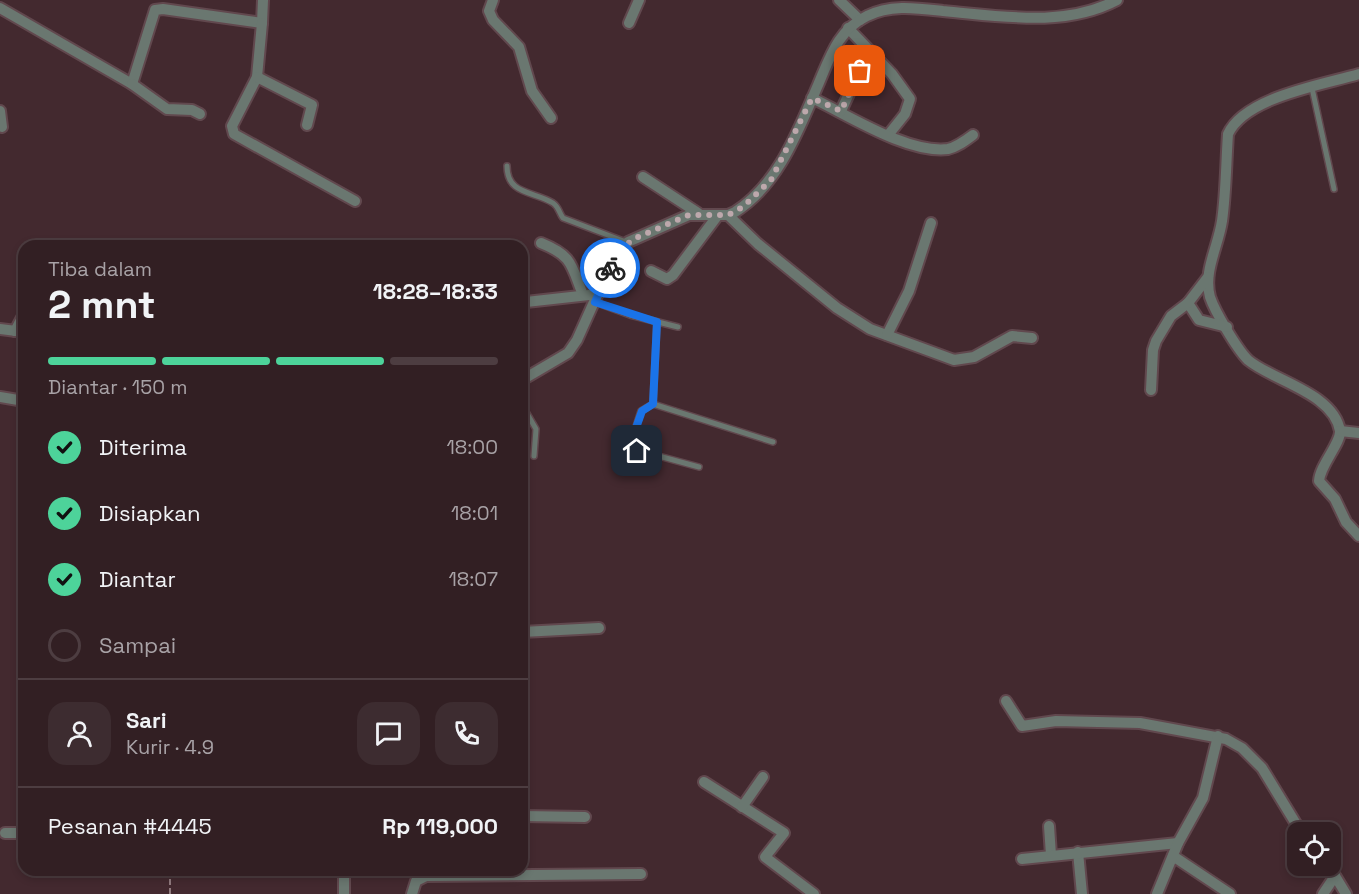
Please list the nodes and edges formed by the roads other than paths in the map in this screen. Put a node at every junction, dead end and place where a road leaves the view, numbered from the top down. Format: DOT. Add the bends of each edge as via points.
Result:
graph roads {
  1 [pos="263,0"];
  2 [pos="493,0"];
  3 [pos="639,0"];
  4 [pos="839,0"];
  5 [pos="1117,0"];
  6 [pos="0,8"];
  7 [pos="860,20"];
  8 [pos="262,23"];
  9 [pos="629,23"];
  10 [pos="848,28"];
  11 [pos="869,51"];
  12 [pos="1359,74"];
  13 [pos="257,77"];
  14 [pos="132,84"];
  15 [pos="1312,88"];
  16 [pos="812,98"];
  17 [pos="0,111"];
  18 [pos="841,111"];
  19 [pos="200,114"];
  20 [pos="551,118"];
  21 [pos="307,125"];
  22 [pos="2,127"];
  23 [pos="889,134"];
  24 [pos="973,135"];
  25 [pos="507,166"];
  26 [pos="643,177"];
  27 [pos="1334,189"];
  28 [pos="355,201"];
  29 [pos="698,213"];
  30 [pos="723,215"];
  31 [pos="932,223"];
  32 [pos="628,242"];
  33 [pos="541,243"];
  34 [pos="651,271"];
  35 [pos="1208,276"];
  36 [pos="583,295"];
  37 [pos="597,298"];
  38 [pos="528,302"];
  39 [pos="1188,303"];
  40 [pos="657,322"];
  41 [pos="678,327"];
  42 [pos="1227,327"];
  43 [pos="0,329"];
  44 [pos="18,332"];
  45 [pos="887,335"];
  46 [pos="1032,338"];
  47 [pos="528,376"];
  48 [pos="1151,390"];
  49 [pos="0,397"];
  50 [pos="18,400"];
  51 [pos="653,404"];
  52 [pos="528,415"];
  53 [pos="1340,431"];
  54 [pos="1359,433"];
  55 [pos="773,442"];
  56 [pos="534,456"];
  57 [pos="699,466"];
  58 [pos="1359,536"];
  59 [pos="598,628"];
  60 [pos="528,632"];
  61 [pos="1006,701"];
  62 [pos="1218,736"];
  63 [pos="763,777"];
  64 [pos="704,782"];
  65 [pos="742,807"];
  66 [pos="528,816"];
  67 [pos="585,817"];
  68 [pos="1295,822"];
  69 [pos="1049,826"];
  70 [pos="5,833"];
  71 [pos="18,833"];
  72 [pos="1178,843"];
  73 [pos="1078,852"];
  74 [pos="1051,855"];
  75 [pos="1173,856"];
  76 [pos="1022,859"];
  77 [pos="528,873"];
  78 [pos="641,874"];
  79 [pos="344,876"];
  80 [pos="426,876"];
  81 [pos="1335,876"];
  82 [pos="344,894"];
  83 [pos="412,894"];
  84 [pos="814,894"];
  85 [pos="1082,894"];
  86 [pos="1157,894"];
  87 [pos="1230,894"];
  88 [pos="1323,894"];
  89 [pos="1347,894"];
  1 -- 8 [label="street"];
  2 -- 20 [label="street" via="489,11 493,20 519,47 532,91"];
  3 -- 9 [label="street"];
  4 -- 7 [label="street"];
  5 -- 7 [label="street" via="1084,13 1040,19 909,8 885,9"];
  6 -- 14 [label="street"];
  7 -- 10 [label="street"];
  8 -- 13 [label="street"];
  8 -- 14 [label="street" via="155,10"];
  10 -- 11 [label="street"];
  10 -- 16 [label="street" via="836,44"];
  11 -- 18 [label="street"];
  11 -- 23 [label="street" via="910,99 905,114"];
  12 -- 15 [label="street"];
  13 -- 21 [label="street" via="312,105"];
  13 -- 28 [label="street" via="232,126 234,134"];
  14 -- 19 [label="street" via="167,109"];
  15 -- 27 [label="lane"];
  15 -- 35 [label="street" via="1270,100 1246,112 1232,126 1228,134 1222,222"];
  16 -- 18 [label="street"];
  16 -- 30 [label="street" via="771,180 743,207"];
  17 -- 22 [label="street"];
  18 -- 23 [label="street"];
  23 -- 24 [label="street" via="913,146 948,149"];
  25 -- 32 [label="lane" via="507,176 515,188 550,201 563,218"];
  26 -- 29 [label="street"];
  29 -- 30 [label="street"];
  29 -- 32 [label="street"];
  30 -- 34 [label="street" via="674,275 667,279"];
  30 -- 45 [label="street" via="837,308"];
  31 -- 45 [label="street" via="909,291"];
  32 -- 37 [label="street" via="615,255"];
  33 -- 36 [label="street" via="566,257"];
  35 -- 39 [label="street"];
  35 -- 42 [label="street" via="1211,301"];
  36 -- 37 [label="street"];
  36 -- 38 [label="street"];
  37 -- 40 [label="lane"];
  37 -- 47 [label="street" via="568,353"];
  39 -- 42 [label="street" via="1199,320"];
  39 -- 48 [label="street" via="1171,316 1156,340"];
  40 -- 41 [label="lane"];
  40 -- 51 [label="lane"];
  42 -- 53 [label="street" via="1247,359 1316,397"];
  43 -- 44 [label="street"];
  45 -- 46 [label="street" via="954,360 974,357 1012,336"];
  49 -- 50 [label="street"];
  51 -- 55 [label="lane"];
  51 -- 57 [label="lane" via="642,411 631,442 633,449"];
  52 -- 56 [label="lane" via="536,429"];
  53 -- 54 [label="street"];
  53 -- 58 [label="street" via="1319,481"];
  59 -- 60 [label="street"];
  61 -- 62 [label="street" via="1022,726 1056,721 1140,723"];
  62 -- 68 [label="street" via="1242,748 1262,768"];
  62 -- 72 [label="street" via="1203,798"];
  63 -- 65 [label="street"];
  64 -- 65 [label="street"];
  65 -- 84 [label="street" via="784,833 765,857"];
  66 -- 67 [label="street"];
  69 -- 74 [label="street"];
  70 -- 71 [label="street"];
  72 -- 73 [label="street"];
  72 -- 75 [label="street"];
  73 -- 74 [label="street"];
  73 -- 85 [label="street"];
  74 -- 76 [label="street"];
  75 -- 86 [label="street"];
  75 -- 87 [label="street"];
  77 -- 78 [label="street"];
  79 -- 82 [label="street"];
  80 -- 83 [label="street" via="414,885"];
  81 -- 88 [label="street"];
  81 -- 89 [label="street"];
}
